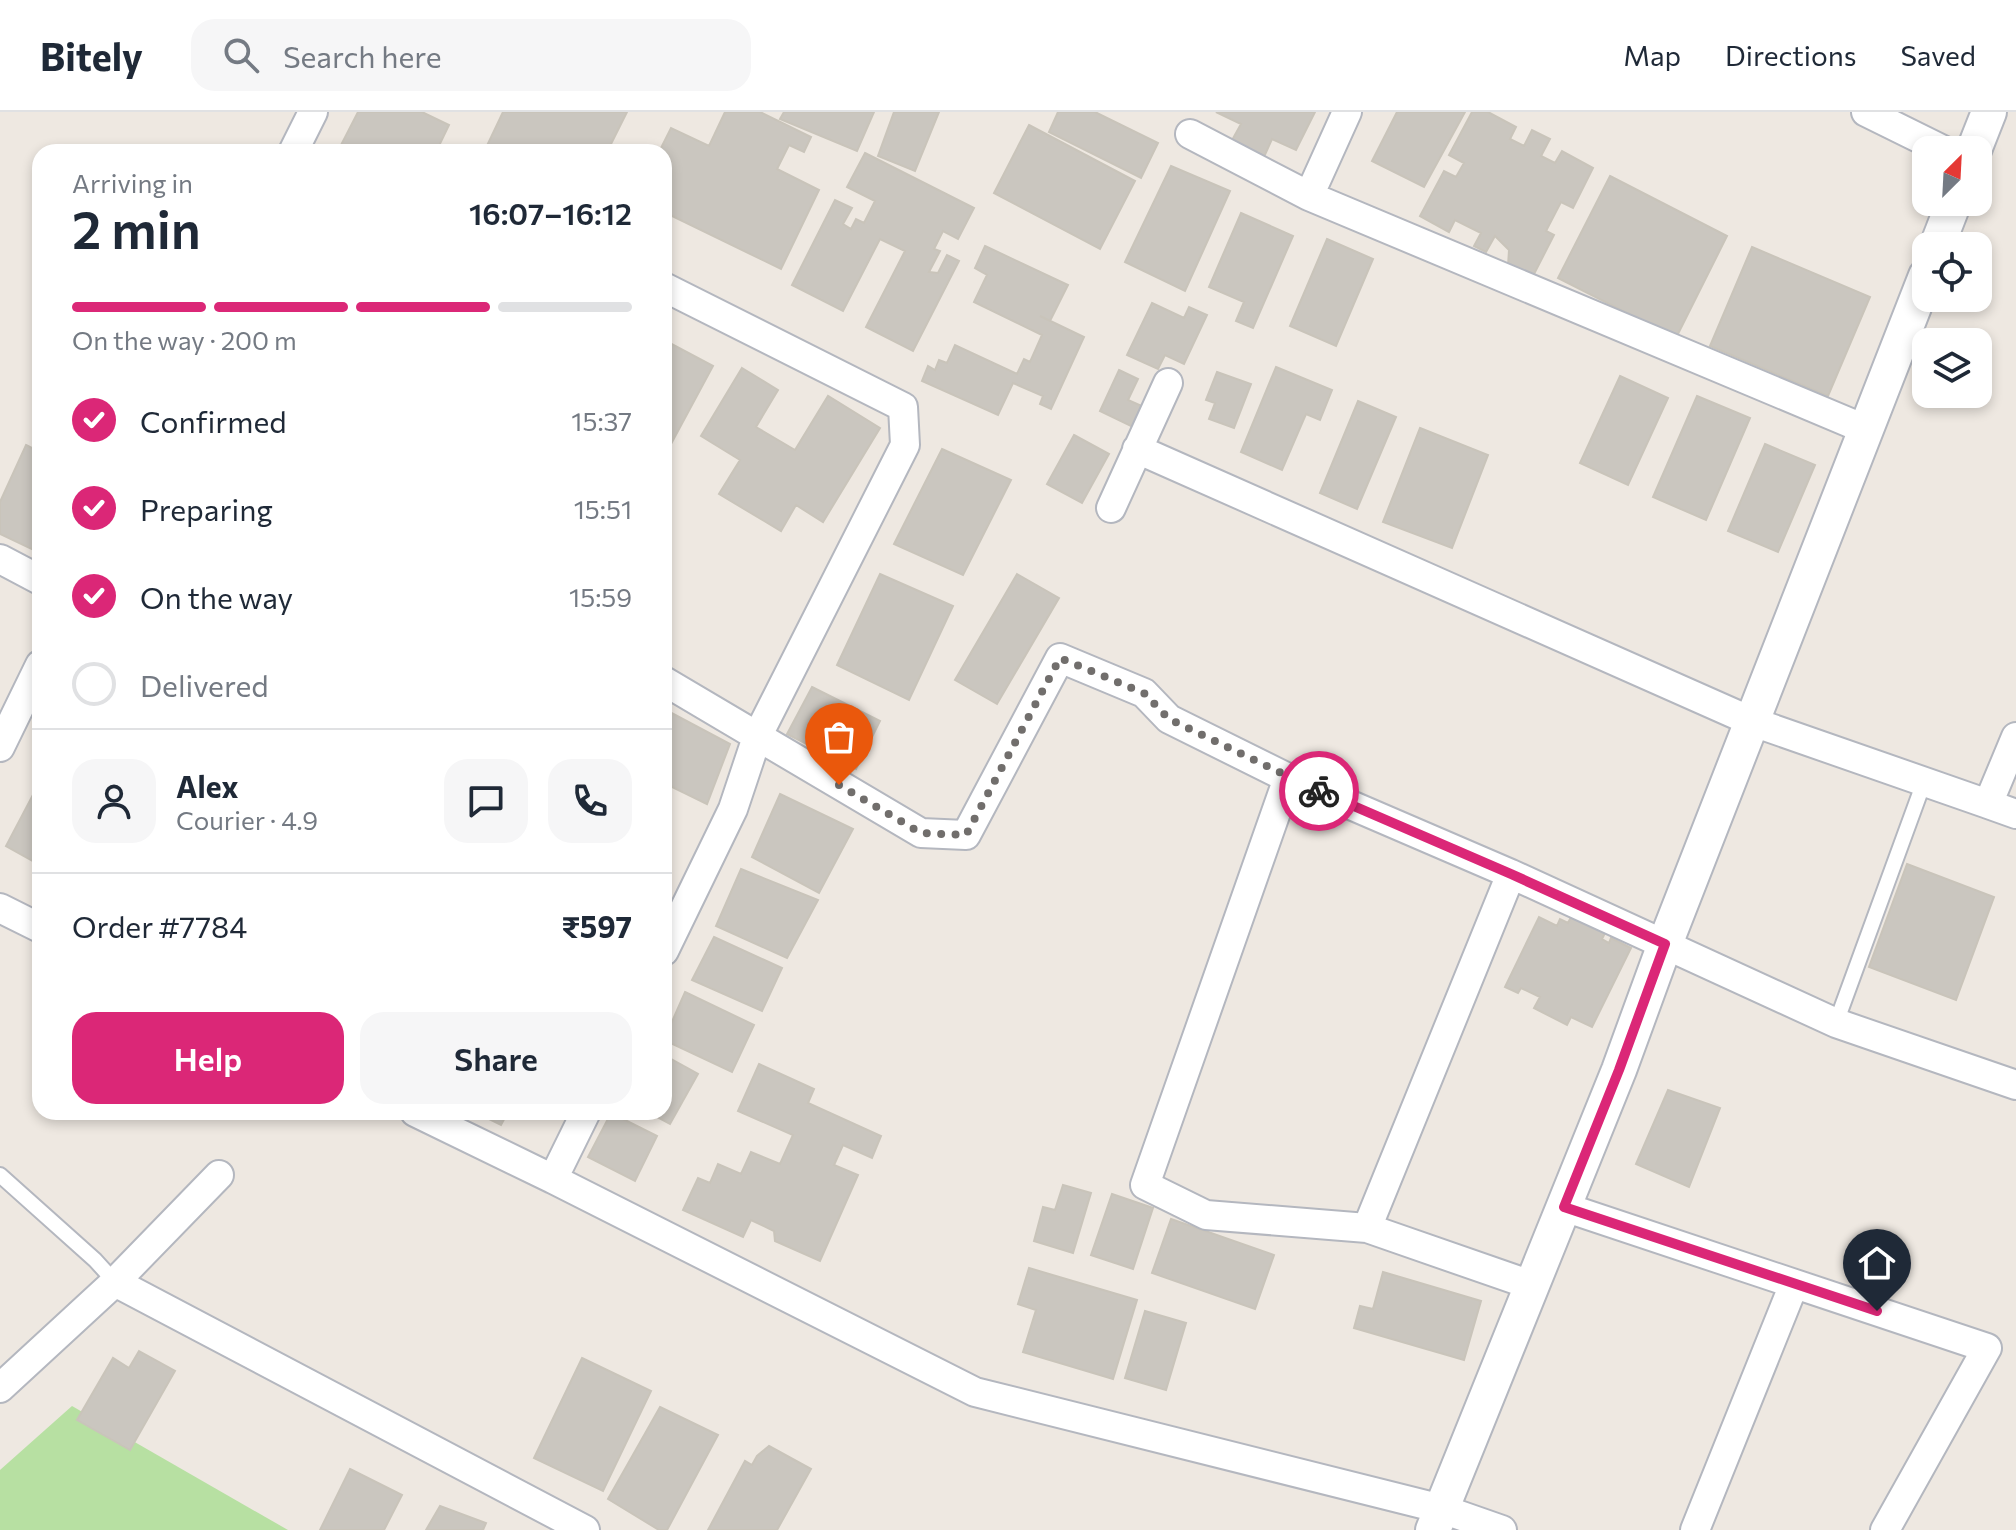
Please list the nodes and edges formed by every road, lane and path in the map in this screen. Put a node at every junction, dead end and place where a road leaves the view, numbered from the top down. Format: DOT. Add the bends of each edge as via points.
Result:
graph roads {
  1 [pos="313,112"];
  2 [pos="1347,112"];
  3 [pos="1866,112"];
  4 [pos="1989,112"];
  5 [pos="1190,134"];
  6 [pos="1915,136"];
  7 [pos="1980,136"];
  8 [pos="297,144"];
  9 [pos="1309,196"];
  10 [pos="672,291"];
  11 [pos="1912,312"];
  12 [pos="1168,383"];
  13 [pos="1867,430"];
  14 [pos="1137,449"];
  15 [pos="1111,508"];
  16 [pos="0,559"];
  17 [pos="32,576"];
  18 [pos="32,681"];
  19 [pos="672,686"];
  20 [pos="1753,722"];
  21 [pos="757,737"];
  22 [pos="2016,737"];
  23 [pos="0,747"];
  24 [pos="1288,778"];
  25 [pos="1924,782"];
  26 [pos="1988,804"];
  27 [pos="2016,814"];
  28 [pos="1511,874"];
  29 [pos="0,908"];
  30 [pos="32,924"];
  31 [pos="672,935"];
  32 [pos="1665,944"];
  33 [pos="1836,1023"];
  34 [pos="2016,1085"];
  35 [pos="431,1120"];
  36 [pos="582,1120"];
  37 [pos="0,1175"];
  38 [pos="219,1175"];
  39 [pos="553,1179"];
  40 [pos="1564,1207"];
  41 [pos="1367,1228"];
  42 [pos="115,1282"];
  43 [pos="1794,1284"];
  44 [pos="1531,1285"];
  45 [pos="0,1388"];
  46 [pos="1437,1519"];
  47 [pos="585,1530"];
  48 [pos="1502,1530"];
  49 [pos="1695,1530"];
  50 [pos="1885,1530"];
  1 -- 8 [label="street"];
  2 -- 9 [label="street"];
  3 -- 6 [label="street"];
  4 -- 7 [label="street"];
  5 -- 9 [label="street"];
  9 -- 13 [label="street"];
  10 -- 21 [label="street" via="903,407 905,445"];
  11 -- 13 [label="street"];
  12 -- 14 [label="street"];
  13 -- 20 [label="street"];
  14 -- 15 [label="street"];
  14 -- 20 [label="street"];
  16 -- 17 [label="street"];
  18 -- 23 [label="street"];
  19 -- 21 [label="street"];
  20 -- 25 [label="street"];
  20 -- 32 [label="street"];
  21 -- 24 [label="street" via="921,833 966,835 1060,658 1144,693 1169,719"];
  21 -- 31 [label="street" via="733,809"];
  22 -- 26 [label="street"];
  24 -- 28 [label="street"];
  24 -- 41 [label="street" via="1145,1185 1206,1215"];
  25 -- 26 [label="street"];
  25 -- 33 [label="lane"];
  26 -- 27 [label="street"];
  28 -- 32 [label="street"];
  28 -- 41 [label="street"];
  29 -- 30 [label="street"];
  32 -- 33 [label="street"];
  32 -- 40 [label="street"];
  33 -- 34 [label="street"];
  35 -- 39 [label="street"];
  36 -- 39 [label="street"];
  37 -- 42 [label="lane"];
  38 -- 42 [label="street"];
  39 -- 46 [label="street" via="975,1392"];
  40 -- 43 [label="street"];
  40 -- 44 [label="street"];
  41 -- 44 [label="street"];
  42 -- 45 [label="street"];
  42 -- 47 [label="street"];
  43 -- 49 [label="street"];
  43 -- 50 [label="street" via="1987,1348"];
  44 -- 46 [label="street"];
  46 -- 48 [label="street"];
}
